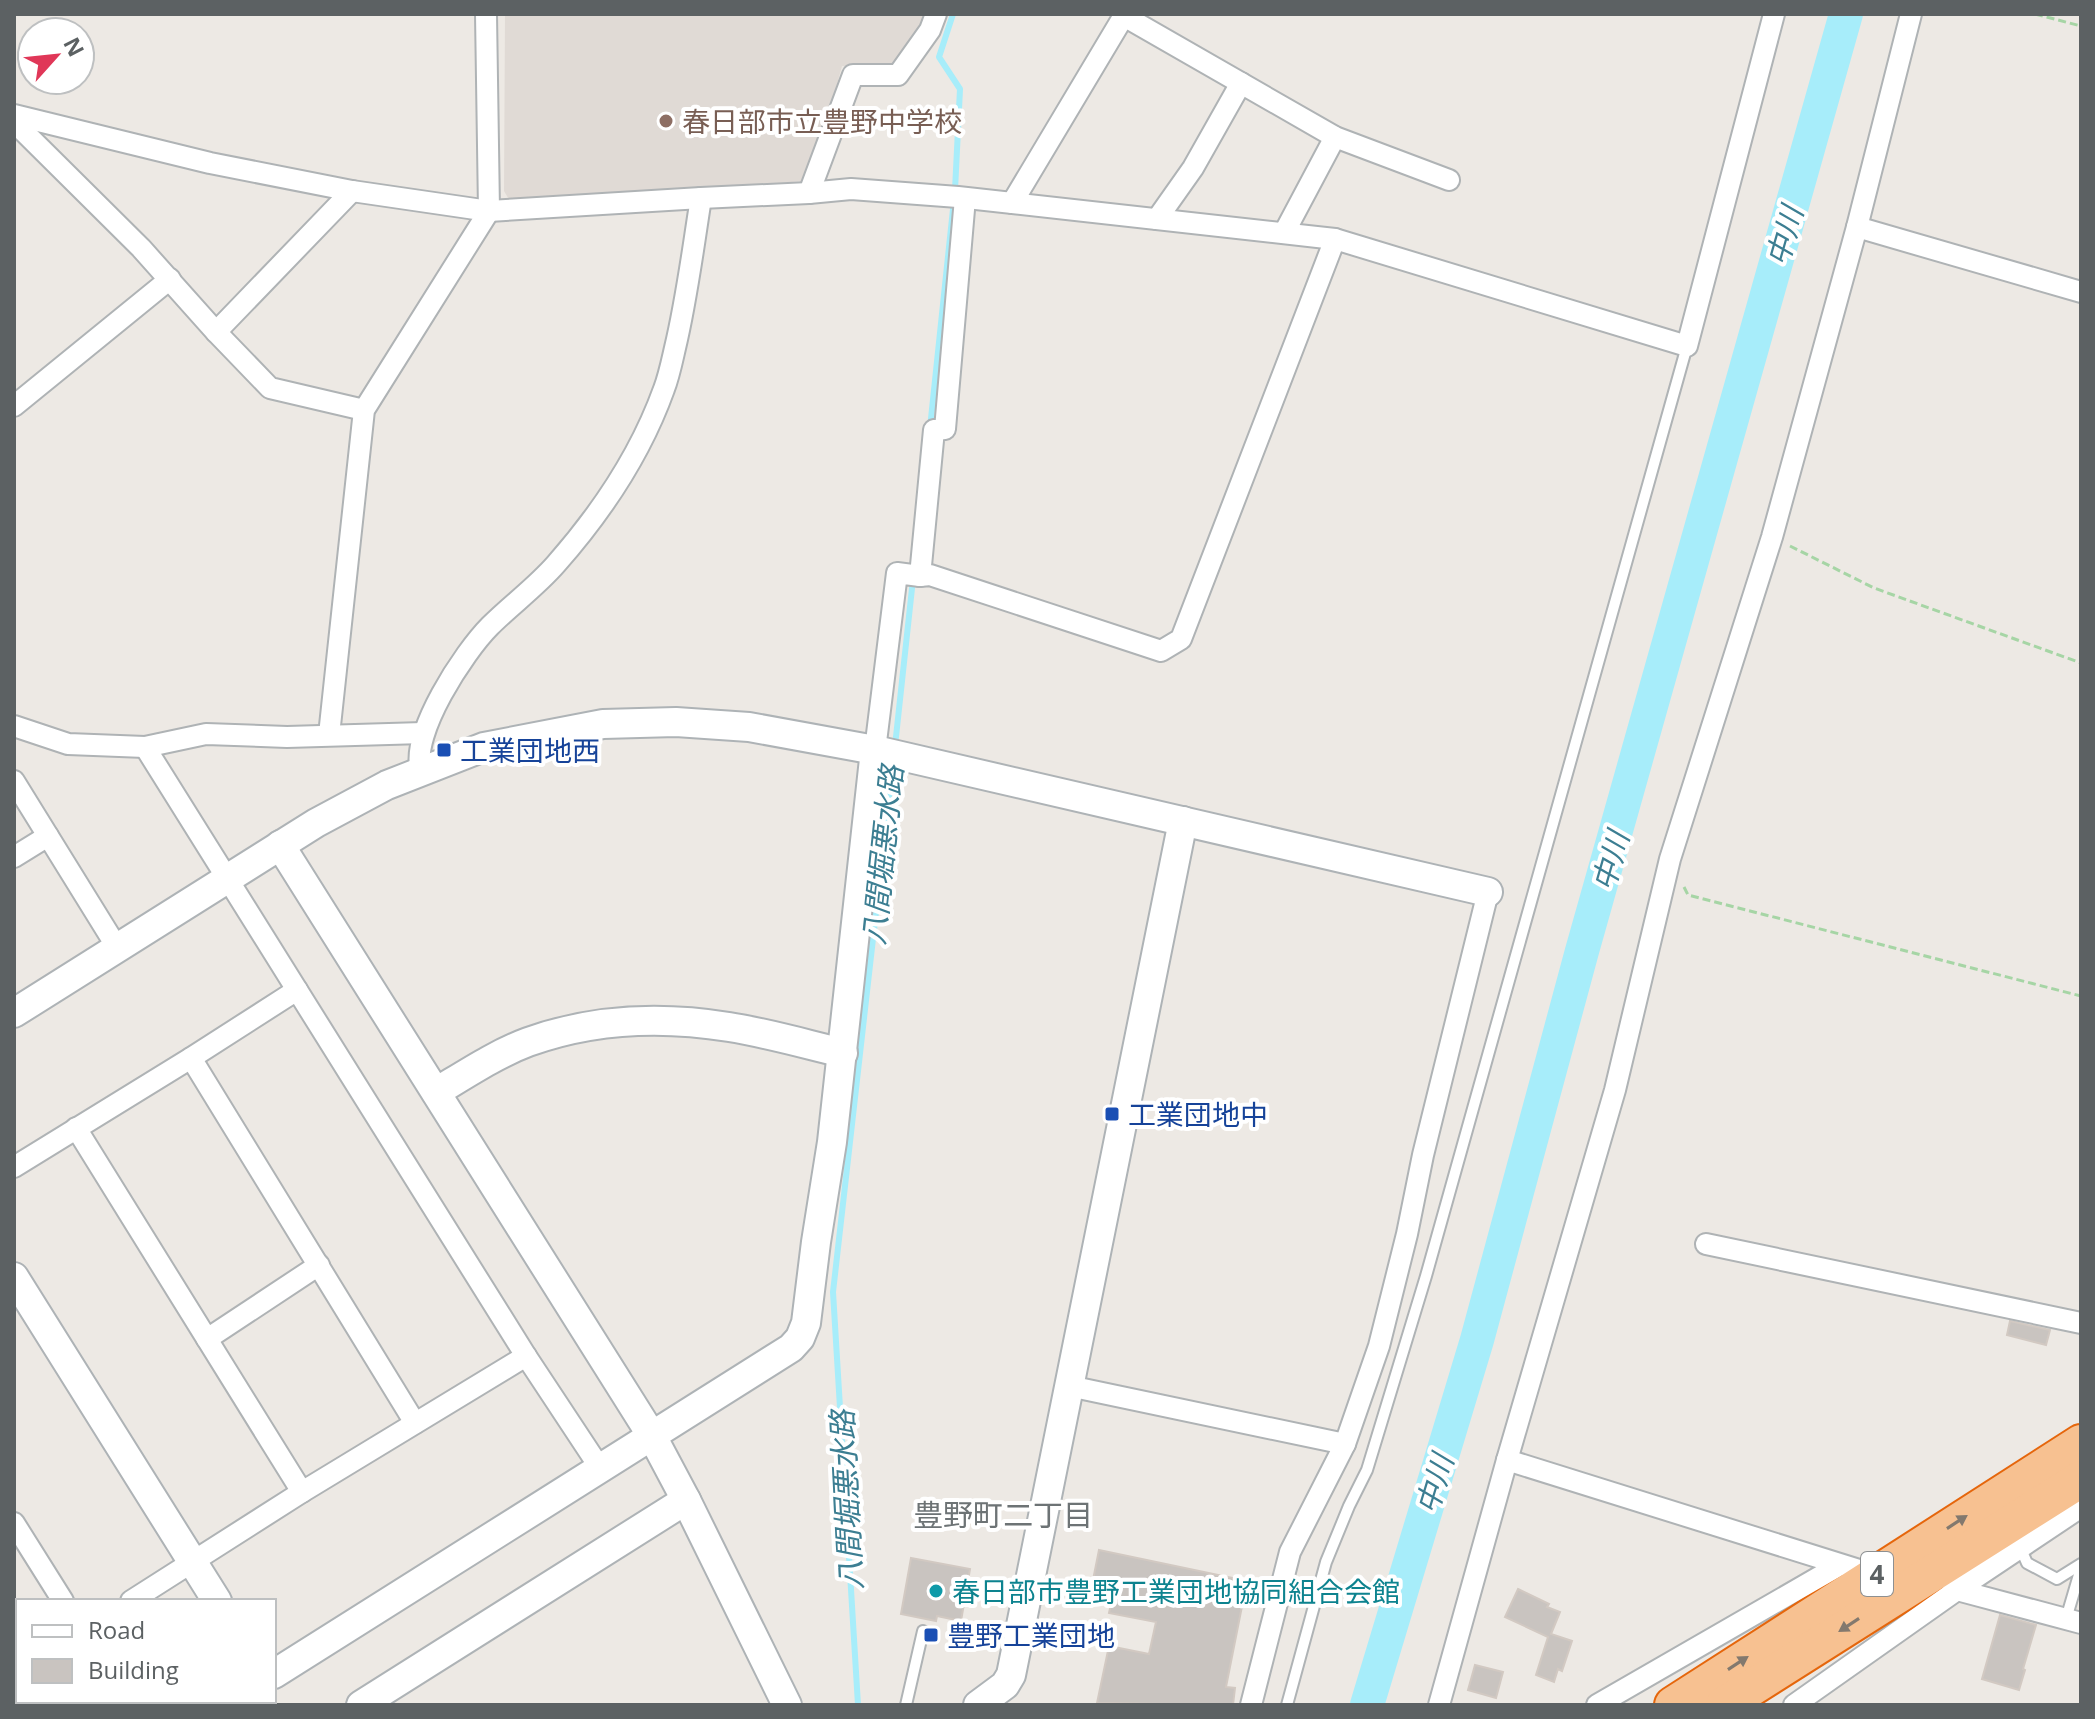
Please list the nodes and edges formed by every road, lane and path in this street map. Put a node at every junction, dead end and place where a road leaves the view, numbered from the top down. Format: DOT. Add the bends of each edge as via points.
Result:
graph roads {
  1 [pos="486,14"];
  2 [pos="936,14"];
  3 [pos="1774,14"];
  4 [pos="1911,14"];
  5 [pos="2035,14"];
  6 [pos="1125,15"];
  7 [pos="2081,26"];
  8 [pos="1241,83"];
  9 [pos="14,115"];
  10 [pos="14,122"];
  11 [pos="1335,137"];
  12 [pos="1449,180"];
  13 [pos="352,191"];
  14 [pos="809,193"];
  15 [pos="955,197"];
  16 [pos="701,198"];
  17 [pos="1012,203"];
  18 [pos="489,211"];
  19 [pos="1157,219"];
  20 [pos="1857,227"];
  21 [pos="1284,233"];
  22 [pos="1335,239"];
  23 [pos="170,279"];
  24 [pos="2081,292"];
  25 [pos="216,332"];
  26 [pos="1687,346"];
  27 [pos="14,406"];
  28 [pos="364,410"];
  29 [pos="1772,537"];
  30 [pos="913,575"];
  31 [pos="2081,663"];
  32 [pos="14,726"];
  33 [pos="423,733"];
  34 [pos="329,735"];
  35 [pos="145,747"];
  36 [pos="887,753"];
  37 [pos="421,770"];
  38 [pos="14,781"];
  39 [pos="1183,821"];
  40 [pos="48,836"];
  41 [pos="280,845"];
  42 [pos="14,857"];
  43 [pos="1670,859"];
  44 [pos="228,877"];
  45 [pos="1488,892"];
  46 [pos="118,949"];
  47 [pos="297,990"];
  48 [pos="2081,996"];
  49 [pos="14,1013"];
  50 [pos="843,1053"];
  51 [pos="191,1058"];
  52 [pos="436,1092"];
  53 [pos="76,1128"];
  54 [pos="14,1167"];
  55 [pos="1706,1244"];
  56 [pos="319,1265"];
  57 [pos="14,1277"];
  58 [pos="2081,1323"];
  59 [pos="207,1339"];
  60 [pos="526,1356"];
  61 [pos="1069,1386"];
  62 [pos="415,1423"];
  63 [pos="652,1436"];
  64 [pos="2081,1443"];
  65 [pos="1345,1444"];
  66 [pos="1507,1460"];
  67 [pos="600,1468"];
  68 [pos="2081,1479"];
  69 [pos="302,1492"];
  70 [pos="686,1500"];
  71 [pos="2081,1507"];
  72 [pos="14,1523"];
  73 [pos="2020,1547"];
  74 [pos="194,1562"];
  75 [pos="1840,1565"];
  76 [pos="2081,1566"];
  77 [pos="1875,1575"];
  78 [pos="1949,1578"];
  79 [pos="62,1599"];
  80 [pos="134,1599"];
  81 [pos="216,1599"];
  82 [pos="2074,1621"];
  83 [pos="923,1631"];
  84 [pos="276,1673"];
  85 [pos="361,1705"];
  86 [pos="787,1705"];
  87 [pos="906,1705"];
  88 [pos="978,1705"];
  89 [pos="1251,1705"];
  90 [pos="1287,1705"];
  91 [pos="1439,1705"];
  92 [pos="1597,1705"];
  93 [pos="1673,1705"];
  94 [pos="1724,1705"];
  95 [pos="1794,1705"];
  1 -- 18 [label="street"];
  2 -- 14 [label="street" via="898,75 853,75"];
  3 -- 26 [label="street"];
  4 -- 20 [label="street"];
  5 -- 7 [label="path"];
  6 -- 8 [label="street"];
  6 -- 17 [label="street"];
  8 -- 11 [label="street"];
  8 -- 19 [label="street"];
  9 -- 13 [label="street"];
  10 -- 23 [label="street"];
  11 -- 12 [label="street"];
  11 -- 21 [label="street"];
  13 -- 18 [label="street"];
  13 -- 25 [label="street"];
  14 -- 15 [label="street" via="851,189"];
  14 -- 16 [label="street"];
  15 -- 17 [label="street"];
  15 -- 30 [label="street" via="945,429 934,430"];
  16 -- 18 [label="street"];
  16 -- 33 [label="street" via="665,387 635,454 555,565 487,629 448,682"];
  17 -- 19 [label="street"];
  18 -- 28 [label="street"];
  19 -- 21 [label="street"];
  20 -- 24 [label="street"];
  20 -- 29 [label="street"];
  21 -- 22 [label="street"];
  22 -- 26 [label="street"];
  22 -- 30 [label="street" via="1181,639 1161,651 930,575"];
  23 -- 25 [label="street"];
  23 -- 27 [label="street"];
  25 -- 28 [label="street" via="270,388"];
  26 -- 90 [label="lane" via="1422,1291 1367,1470 1326,1562"];
  28 -- 34 [label="street"];
  29 -- 31 [label="path" via="1874,588"];
  29 -- 43 [label="street"];
  30 -- 36 [label="street" via="897,573"];
  32 -- 35 [label="street" via="68,744"];
  33 -- 34 [label="street"];
  33 -- 37 [label="street"];
  34 -- 35 [label="street" via="206,734"];
  35 -- 44 [label="street"];
  36 -- 37 [label="street" via="749,727 603,724 484,747"];
  36 -- 39 [label="street"];
  36 -- 50 [label="street"];
  37 -- 41 [label="street"];
  38 -- 40 [label="street"];
  39 -- 45 [label="street"];
  39 -- 61 [label="street"];
  40 -- 42 [label="street"];
  40 -- 46 [label="street"];
  41 -- 44 [label="street"];
  41 -- 52 [label="street"];
  43 -- 48 [label="path" via="1688,895"];
  43 -- 66 [label="street" via="1615,1090"];
  44 -- 46 [label="street"];
  44 -- 47 [label="street"];
  45 -- 65 [label="street" via="1379,1346"];
  46 -- 49 [label="street"];
  47 -- 51 [label="street"];
  47 -- 60 [label="street"];
  50 -- 52 [label="street" via="731,1027 642,1020 563,1031 526,1043"];
  50 -- 63 [label="street" via="800,1338"];
  51 -- 53 [label="street"];
  51 -- 56 [label="street"];
  52 -- 63 [label="street"];
  53 -- 54 [label="street"];
  53 -- 59 [label="street"];
  55 -- 58 [label="street"];
  56 -- 59 [label="street"];
  56 -- 62 [label="street"];
  57 -- 74 [label="street"];
  59 -- 69 [label="street"];
  60 -- 62 [label="street"];
  60 -- 67 [label="street"];
  61 -- 65 [label="street"];
  61 -- 88 [label="street" via="1011,1675"];
  62 -- 69 [label="street"];
  63 -- 67 [label="street"];
  63 -- 70 [label="street"];
  77 -- 64 [label="highway, 4, one-way"];
  65 -- 89 [label="street" via="1290,1552"];
  66 -- 75 [label="street"];
  66 -- 91 [label="street"];
  67 -- 84 [label="street"];
  68 -- 78 [label="highway, 4"];
  69 -- 74 [label="street"];
  70 -- 85 [label="street"];
  70 -- 86 [label="street"];
  71 -- 73 [label="street"];
  72 -- 79 [label="street"];
  73 -- 76 [label="lane" via="2027,1563 2057,1579"];
  73 -- 78 [label="street"];
  74 -- 80 [label="street"];
  74 -- 81 [label="street"];
  75 -- 77 [label="street"];
  75 -- 92 [label="street"];
  76 -- 82 [label="lane"];
  93 -- 77 [label="highway, 4, one-way"];
  78 -- 82 [label="street"];
  78 -- 94 [label="highway, 4, one-way"];
  78 -- 95 [label="street"];
  83 -- 87 [label="lane"];
}
